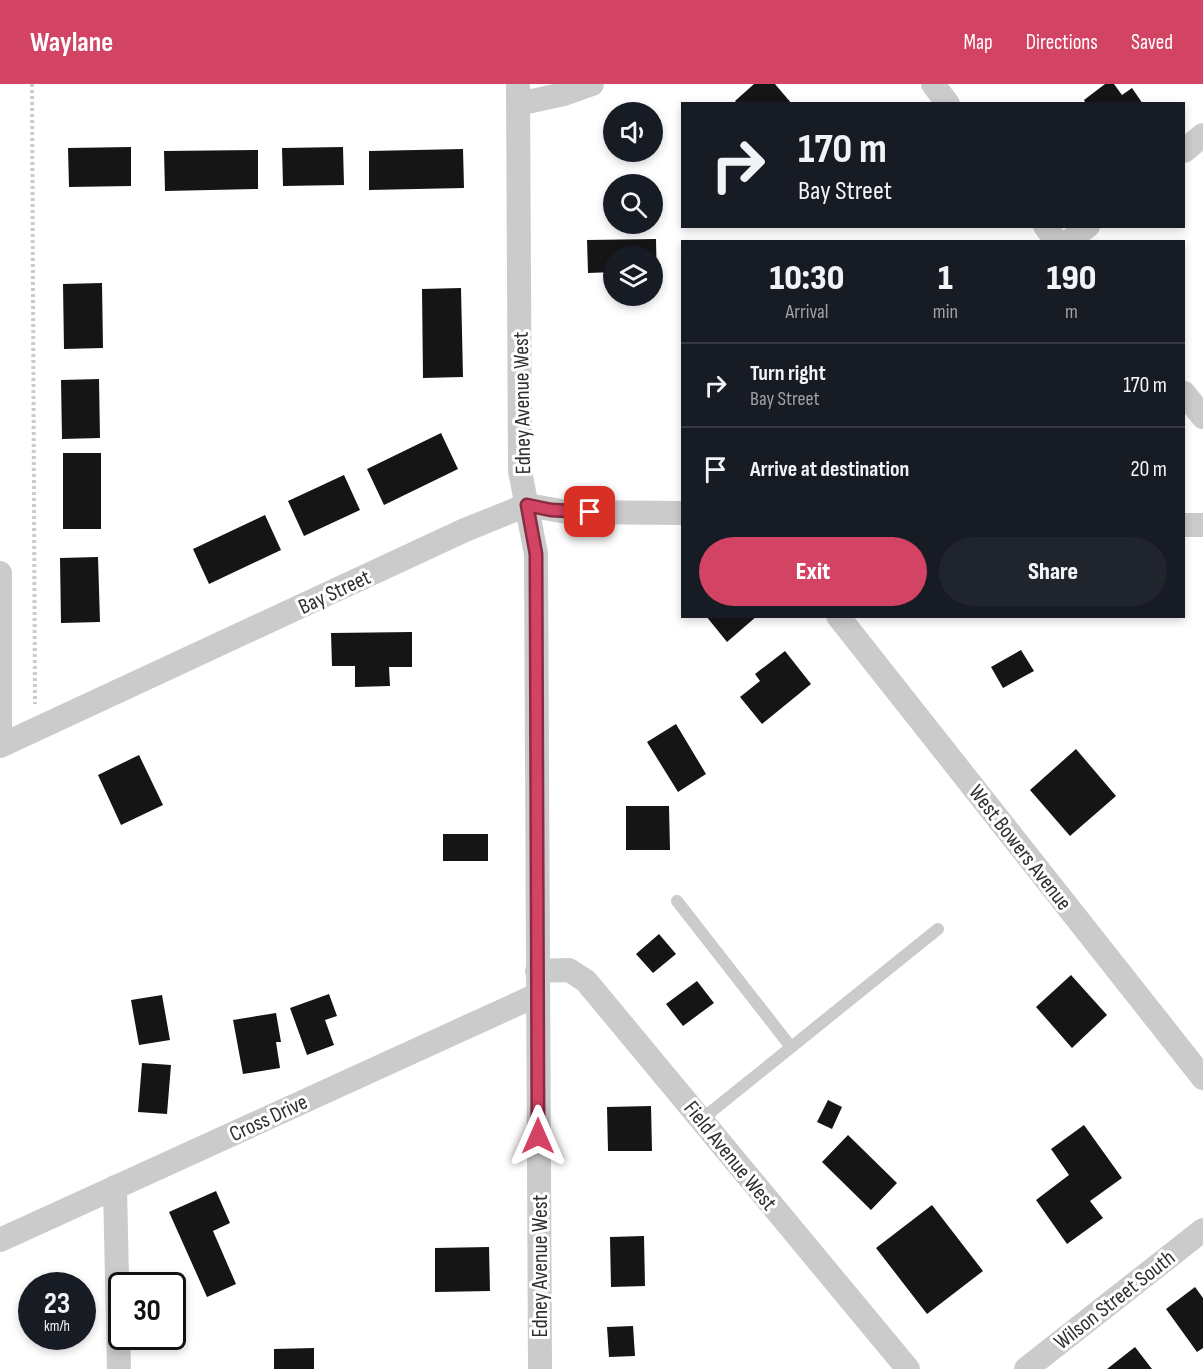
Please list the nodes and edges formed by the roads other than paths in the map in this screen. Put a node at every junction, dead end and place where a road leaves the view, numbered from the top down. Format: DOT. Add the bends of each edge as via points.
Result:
graph roads {
  1 [pos="592,84"];
  2 [pos="933,84"];
  3 [pos="518,94"];
  4 [pos="946,102"];
  5 [pos="1203,135"];
  6 [pos="1185,150"];
  7 [pos="1086,228"];
  8 [pos="1070,240"];
  9 [pos="1185,394"];
  10 [pos="1203,417"];
  11 [pos="527,505"];
  12 [pos="681,513"];
  13 [pos="1185,525"];
  14 [pos="1203,525"];
  15 [pos="0,573"];
  16 [pos="840,618"];
  17 [pos="0,746"];
  18 [pos="677,901"];
  19 [pos="938,929"];
  20 [pos="537,971"];
  21 [pos="537,996"];
  22 [pos="791,1047"];
  23 [pos="1203,1078"];
  24 [pos="702,1119"];
  25 [pos="115,1187"];
  26 [pos="1203,1230"];
  27 [pos="0,1240"];
  28 [pos="119,1369"];
  29 [pos="540,1369"];
  30 [pos="908,1369"];
  31 [pos="1026,1369"];
  1 -- 3 [label="street" via="564,94"];
  2 -- 4 [label="street"];
  3 -- 11 [label="street, Edney Avenue West" via="520,471"];
  5 -- 6 [label="street"];
  7 -- 8 [label="street"];
  9 -- 10 [label="street"];
  11 -- 12 [label="street" via="567,512"];
  11 -- 17 [label="street, Bay Street" via="465,530"];
  11 -- 20 [label="street, Edney Avenue West" via="536,554"];
  13 -- 14 [label="street"];
  15 -- 17 [label="street"];
  16 -- 23 [label="street, West Bowers Avenue"];
  18 -- 22 [label="lane"];
  19 -- 22 [label="lane"];
  20 -- 21 [label="street, Edney Avenue West"];
  20 -- 24 [label="street, Field Avenue West" via="569,970 586,981"];
  21 -- 25 [label="street, Cross Drive"];
  21 -- 29 [label="street, Edney Avenue West"];
  22 -- 24 [label="lane"];
  24 -- 30 [label="street, Field Avenue West"];
  25 -- 27 [label="street, Cross Drive"];
  25 -- 28 [label="street"];
  26 -- 31 [label="street, Wilson Street South"];
}
